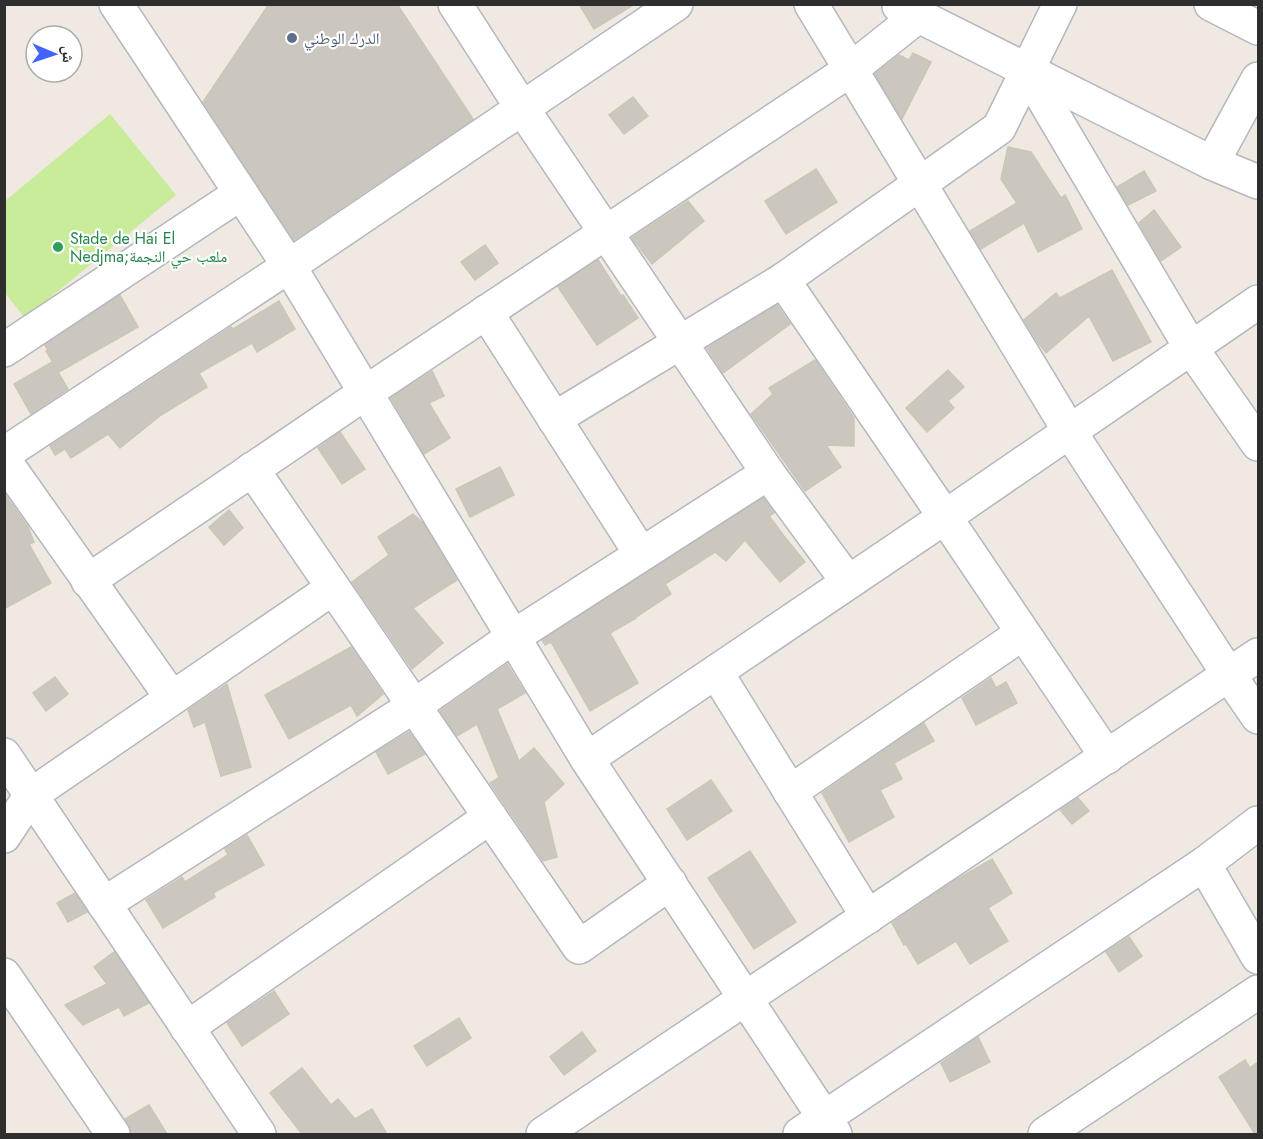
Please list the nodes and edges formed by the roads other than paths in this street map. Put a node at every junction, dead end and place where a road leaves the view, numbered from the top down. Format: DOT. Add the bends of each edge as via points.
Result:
graph roads {
  1 [pos="116,4"];
  2 [pos="455,4"];
  3 [pos="676,4"];
  4 [pos="811,4"];
  5 [pos="1060,4"];
  6 [pos="1211,4"];
  7 [pos="907,10"];
  8 [pos="1258,28"];
  9 [pos="850,70"];
  10 [pos="1027,72"];
  11 [pos="1258,79"];
  12 [pos="522,108"];
  13 [pos="1212,163"];
  14 [pos="1258,182"];
  15 [pos="919,184"];
  16 [pos="241,193"];
  17 [pos="606,232"];
  18 [pos="289,266"];
  19 [pos="783,280"];
  20 [pos="1258,302"];
  21 [pos="486,312"];
  22 [pos="681,343"];
  23 [pos="1191,348"];
  24 [pos="4,350"];
  25 [pos="365,393"];
  26 [pos="554,419"];
  27 [pos="1070,432"];
  28 [pos="1258,444"];
  29 [pos="4,454"];
  30 [pos="4,460"];
  31 [pos="252,469"];
  32 [pos="768,473"];
  33 [pos="945,517"];
  34 [pos="641,555"];
  35 [pos="88,580"];
  36 [pos="848,582"];
  37 [pos="333,588"];
  38 [pos="1023,633"];
  39 [pos="513,637"];
  40 [pos="1258,655"];
  41 [pos="716,672"];
  42 [pos="1229,675"];
  43 [pos="172,698"];
  44 [pos="414,706"];
  45 [pos="1258,717"];
  46 [pos="4,755"];
  47 [pos="1107,757"];
  48 [pos="587,759"];
  49 [pos="790,792"];
  50 [pos="31,795"];
  51 [pos="490,817"];
  52 [pos="1258,823"];
  53 [pos="4,836"];
  54 [pos="1204,864"];
  55 [pos="669,883"];
  56 [pos="104,904"];
  57 [pos="868,917"];
  58 [pos="1258,957"];
  59 [pos="4,975"];
  60 [pos="1258,992"];
  61 [pos="746,999"];
  62 [pos="187,1028"];
  63 [pos="820,1129"];
  64 [pos="113,1134"];
  65 [pos="259,1134"];
  66 [pos="543,1134"];
  67 [pos="1045,1134"];
  1 -- 16 [label="street"];
  2 -- 12 [label="street"];
  3 -- 12 [label="street"];
  4 -- 9 [label="street"];
  5 -- 10 [label="street"];
  6 -- 8 [label="street"];
  7 -- 9 [label="street"];
  7 -- 10 [label="street"];
  9 -- 15 [label="street"];
  9 -- 17 [label="street"];
  10 -- 13 [label="street"];
  10 -- 15 [label="street" via="999,128"];
  10 -- 23 [label="street"];
  11 -- 13 [label="street"];
  12 -- 17 [label="street"];
  12 -- 18 [label="street"];
  13 -- 14 [label="street"];
  15 -- 19 [label="street"];
  15 -- 27 [label="street"];
  16 -- 18 [label="street"];
  16 -- 24 [label="street"];
  17 -- 21 [label="street"];
  17 -- 22 [label="street"];
  18 -- 25 [label="street"];
  18 -- 29 [label="street"];
  19 -- 22 [label="street"];
  19 -- 33 [label="street"];
  20 -- 23 [label="street"];
  21 -- 25 [label="street"];
  21 -- 26 [label="street"];
  22 -- 26 [label="street"];
  22 -- 32 [label="street"];
  23 -- 27 [label="street"];
  23 -- 28 [label="street"];
  25 -- 31 [label="street"];
  25 -- 39 [label="street"];
  26 -- 34 [label="street"];
  27 -- 33 [label="street"];
  27 -- 42 [label="street"];
  30 -- 35 [label="street"];
  31 -- 35 [label="street"];
  31 -- 37 [label="street"];
  32 -- 34 [label="street"];
  32 -- 36 [label="street"];
  33 -- 36 [label="street"];
  33 -- 38 [label="street"];
  34 -- 39 [label="street"];
  35 -- 43 [label="street"];
  36 -- 41 [label="street"];
  37 -- 43 [label="street"];
  37 -- 44 [label="street"];
  38 -- 47 [label="street"];
  38 -- 49 [label="street"];
  39 -- 44 [label="street"];
  39 -- 48 [label="street"];
  40 -- 42 [label="street"];
  41 -- 48 [label="street"];
  41 -- 49 [label="street"];
  42 -- 45 [label="street"];
  42 -- 47 [label="street"];
  43 -- 50 [label="street"];
  44 -- 51 [label="street"];
  44 -- 56 [label="street"];
  46 -- 50 [label="street"];
  47 -- 57 [label="street"];
  48 -- 55 [label="street"];
  49 -- 57 [label="street"];
  50 -- 53 [label="street"];
  50 -- 56 [label="street"];
  51 -- 55 [label="street" via="579,947"];
  51 -- 62 [label="street"];
  52 -- 54 [label="street"];
  54 -- 58 [label="street"];
  54 -- 63 [label="street"];
  55 -- 61 [label="street"];
  56 -- 62 [label="street"];
  57 -- 61 [label="street"];
  59 -- 64 [label="street"];
  60 -- 67 [label="street"];
  61 -- 63 [label="street"];
  61 -- 66 [label="street"];
  62 -- 65 [label="street"];
}
